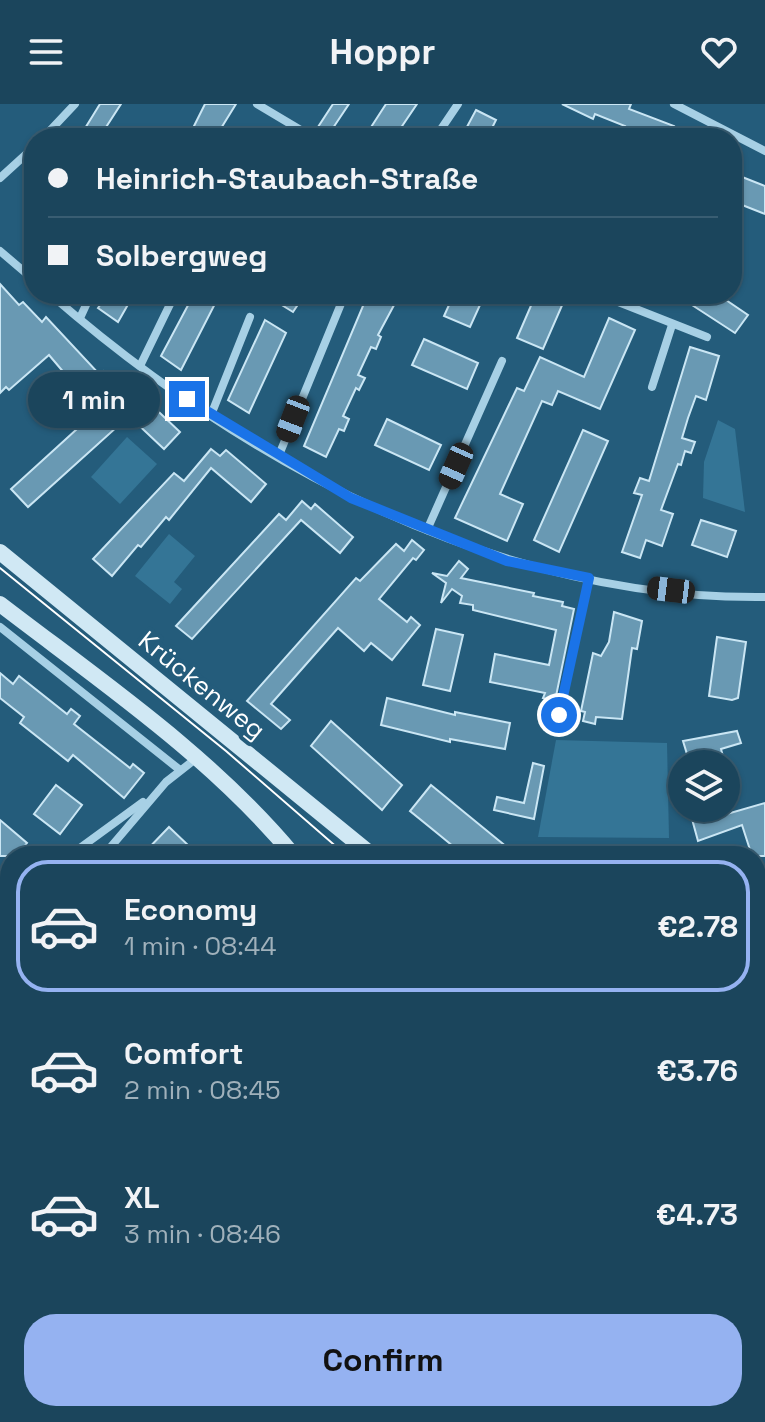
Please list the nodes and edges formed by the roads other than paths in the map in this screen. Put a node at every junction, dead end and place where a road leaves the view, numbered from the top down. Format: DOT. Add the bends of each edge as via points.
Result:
graph roads {
  1 [pos="75,104"];
  2 [pos="257,104"];
  3 [pos="458,104"];
  4 [pos="674,104"];
  5 [pos="52,128"];
  6 [pos="297,128"];
  7 [pos="442,128"];
  8 [pos="720,128"];
  9 [pos="742,139"];
  10 [pos="765,151"];
  11 [pos="24,156"];
  12 [pos="0,178"];
  13 [pos="0,251"];
  14 [pos="24,271"];
  15 [pos="62,304"];
  16 [pos="86,304"];
  17 [pos="170,304"];
  18 [pos="341,304"];
  19 [pos="622,304"];
  20 [pos="250,317"];
  21 [pos="80,318"];
  22 [pos="672,325"];
  23 [pos="707,337"];
  24 [pos="502,361"];
  25 [pos="140,366"];
  26 [pos="652,387"];
  27 [pos="211,415"];
  28 [pos="279,455"];
  29 [pos="427,530"];
  30 [pos="0,552"];
  31 [pos="589,578"];
  32 [pos="765,597"];
  33 [pos="0,604"];
  34 [pos="0,627"];
  35 [pos="559,715"];
  36 [pos="198,757"];
  37 [pos="180,770"];
  38 [pos="151,797"];
  39 [pos="82,846"];
  40 [pos="111,846"];
  41 [pos="285,846"];
  42 [pos="361,846"];
  1 -- 5 [label="street"];
  2 -- 6 [label="street"];
  3 -- 7 [label="street"];
  4 -- 8 [label="street"];
  9 -- 10 [label="street"];
  11 -- 12 [label="street"];
  13 -- 14 [label="street"];
  15 -- 21 [label="street"];
  16 -- 21 [label="street"];
  17 -- 25 [label="street"];
  18 -- 28 [label="street"];
  19 -- 22 [label="street"];
  20 -- 27 [label="street"];
  21 -- 25 [label="street"];
  22 -- 23 [label="street"];
  22 -- 26 [label="street"];
  24 -- 29 [label="street"];
  25 -- 27 [label="street"];
  27 -- 28 [label="street"];
  28 -- 29 [label="street" via="351,498"];
  29 -- 31 [label="street" via="507,561"];
  30 -- 42 [label="main road, Krückenweg"];
  31 -- 32 [label="street"];
  31 -- 35 [label="street"];
  33 -- 36 [label="main road"];
  34 -- 37 [label="street"];
  36 -- 37 [label="street"];
  36 -- 41 [label="main road"];
  37 -- 38 [label="street"];
  38 -- 39 [label="street"];
  38 -- 40 [label="street"];
}
